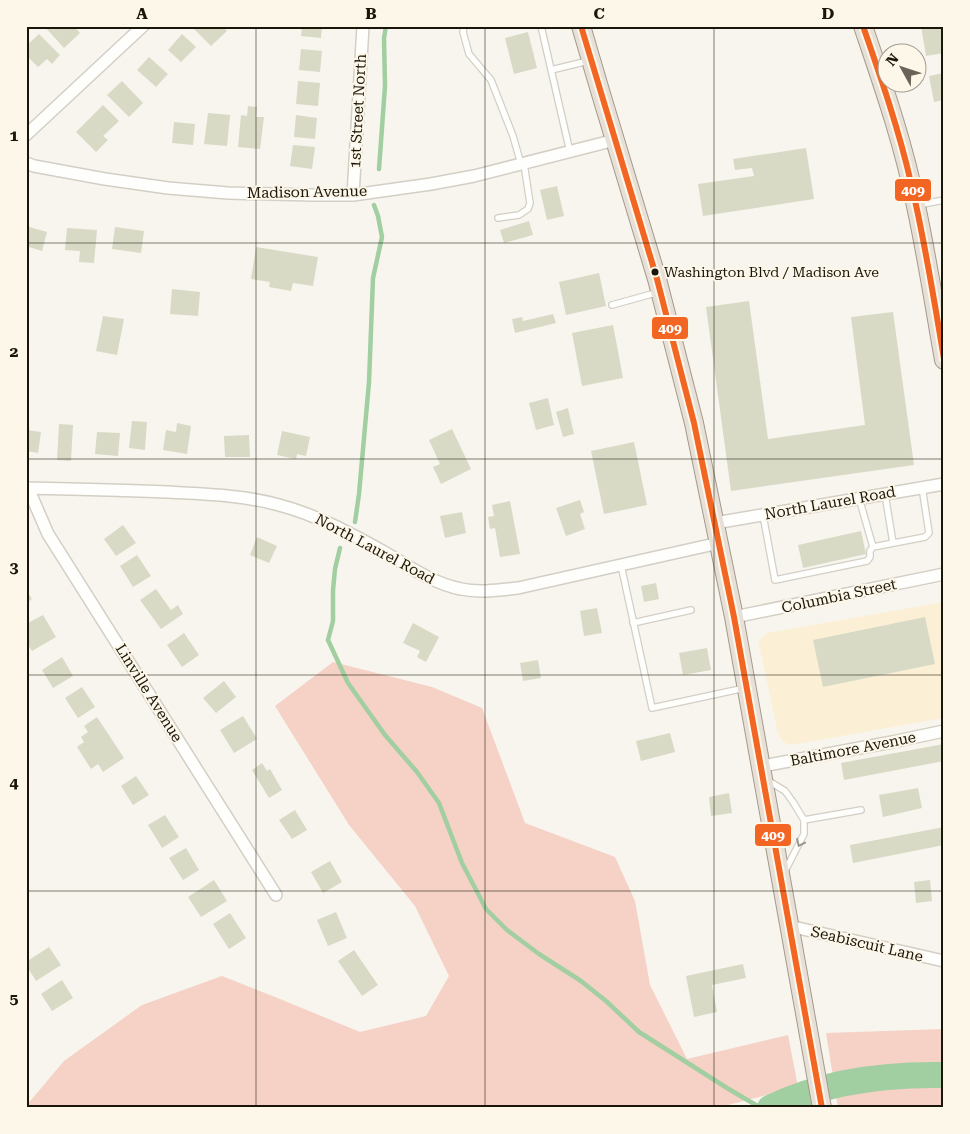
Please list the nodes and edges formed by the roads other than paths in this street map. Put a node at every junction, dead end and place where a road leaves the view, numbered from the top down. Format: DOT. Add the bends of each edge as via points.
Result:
graph roads {
  1 [pos="143,26"];
  2 [pos="363,26"];
  3 [pos="464,26"];
  4 [pos="541,26"];
  5 [pos="581,26"];
  6 [pos="863,26"];
  7 [pos="591,60"];
  8 [pos="551,70"];
  9 [pos="26,136"];
  10 [pos="615,140"];
  11 [pos="570,152"];
  12 [pos="26,163"];
  13 [pos="523,164"];
  14 [pos="353,195"];
  15 [pos="944,200"];
  16 [pos="916,205"];
  17 [pos="498,218"];
  18 [pos="661,292"];
  19 [pos="612,305"];
  20 [pos="939,310"];
  21 [pos="944,360"];
  22 [pos="944,484"];
  23 [pos="27,488"];
  24 [pos="922,488"];
  25 [pos="885,494"];
  26 [pos="859,498"];
  27 [pos="763,515"];
  28 [pos="716,523"];
  29 [pos="719,543"];
  30 [pos="893,543"];
  31 [pos="873,546"];
  32 [pos="621,566"];
  33 [pos="944,574"];
  34 [pos="690,610"];
  35 [pos="734,617"];
  36 [pos="634,623"];
  37 [pos="747,687"];
  38 [pos="944,731"];
  39 [pos="763,772"];
  40 [pos="861,810"];
  41 [pos="804,820"];
  42 [pos="781,879"];
  43 [pos="276,895"];
  44 [pos="789,926"];
  45 [pos="944,962"];
  46 [pos="822,1108"];
  1 -- 9 [label="street"];
  2 -- 14 [label="street, 1st Street North"];
  3 -- 13 [label="lane" via="470,54 491,80"];
  4 -- 8 [label="lane"];
  5 -- 7 [label="main road"];
  6 -- 16 [label="main road" via="887,95"];
  7 -- 8 [label="lane"];
  7 -- 10 [label="main road"];
  8 -- 11 [label="lane"];
  10 -- 11 [label="street, Madison Avenue"];
  10 -- 18 [label="main road"];
  11 -- 13 [label="street, Madison Avenue"];
  12 -- 14 [label="street, Madison Avenue" via="168,188"];
  13 -- 14 [label="street, Madison Avenue" via="431,184"];
  13 -- 17 [label="lane" via="530,203 528,209 519,215"];
  15 -- 16 [label="lane"];
  16 -- 20 [label="main road"];
  18 -- 19 [label="lane"];
  18 -- 28 [label="main road"];
  20 -- 21 [label="main road"];
  22 -- 24 [label="street, North Laurel Road"];
  23 -- 32 [label="street, North Laurel Road" via="212,494 279,505 313,516 444,585 462,589 518,588"];
  23 -- 43 [label="street, Linville Avenue" via="48,534"];
  24 -- 25 [label="street, North Laurel Road"];
  24 -- 30 [label="lane" via="929,533 925,537"];
  25 -- 26 [label="street, North Laurel Road"];
  25 -- 30 [label="lane"];
  26 -- 27 [label="street, North Laurel Road"];
  26 -- 31 [label="lane"];
  27 -- 28 [label="street, North Laurel Road"];
  27 -- 31 [label="lane" via="775,580 867,561"];
  28 -- 29 [label="main road"];
  29 -- 32 [label="street, North Laurel Road"];
  29 -- 35 [label="main road"];
  30 -- 31 [label="lane"];
  32 -- 36 [label="lane"];
  33 -- 35 [label="street, Columbia Street"];
  34 -- 36 [label="lane"];
  35 -- 37 [label="main road"];
  36 -- 37 [label="lane" via="652,708"];
  37 -- 39 [label="main road"];
  38 -- 39 [label="street, Baltimore Avenue"];
  39 -- 41 [label="lane" via="785,791"];
  39 -- 42 [label="main road"];
  40 -- 41 [label="lane"];
  41 -- 42 [label="lane, one-way" via="804,834"];
  42 -- 44 [label="main road"];
  44 -- 45 [label="street, Seabiscuit Lane"];
  44 -- 46 [label="main road"];
}
